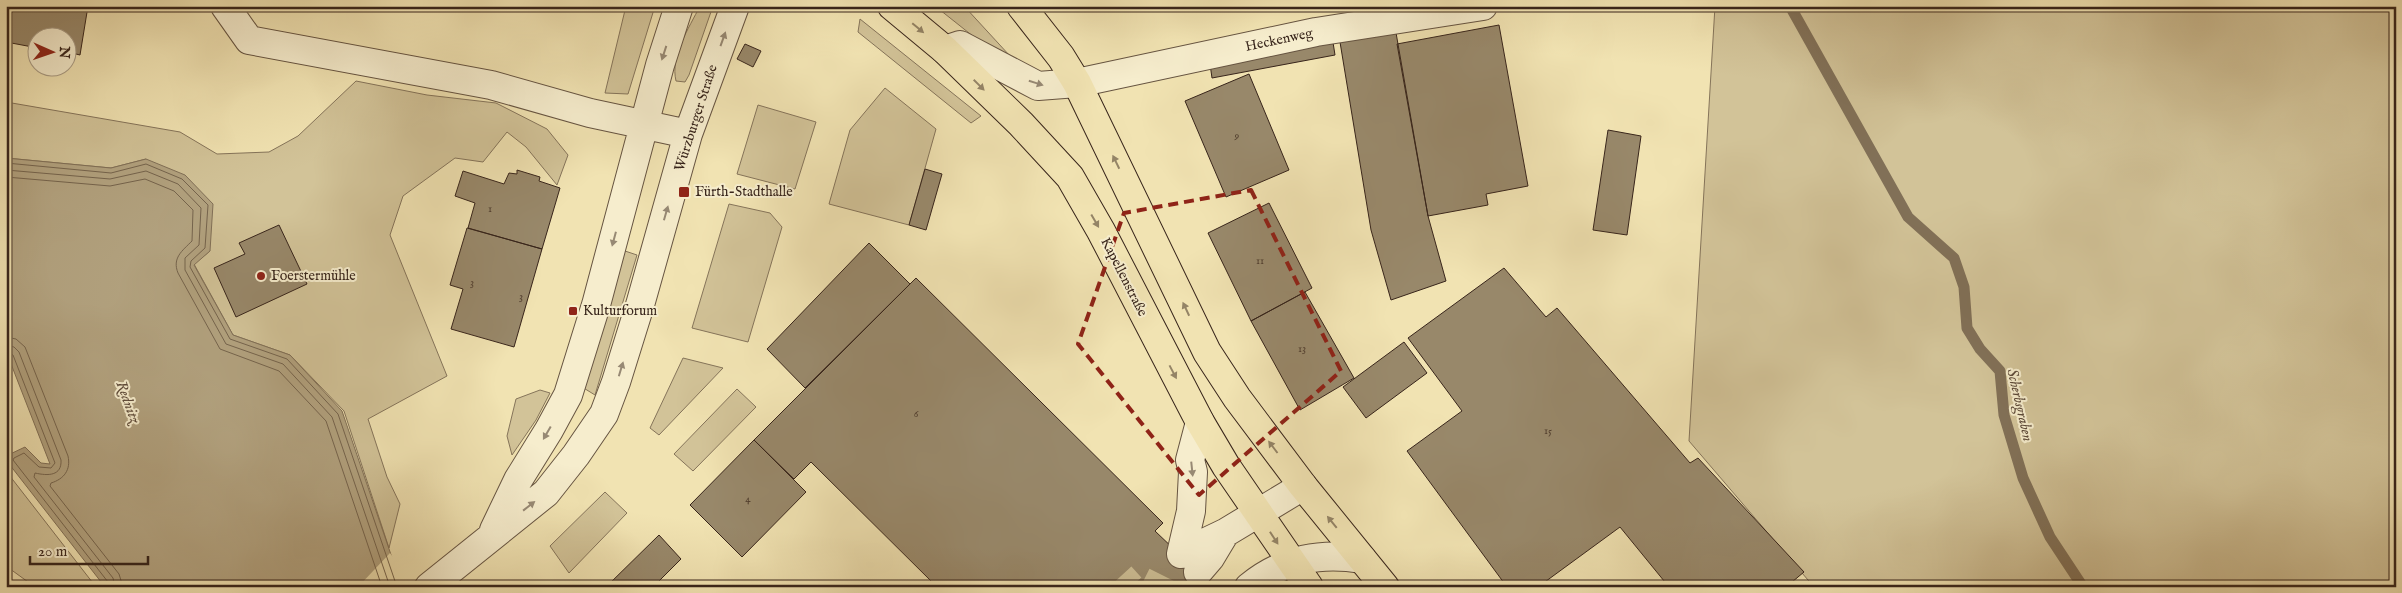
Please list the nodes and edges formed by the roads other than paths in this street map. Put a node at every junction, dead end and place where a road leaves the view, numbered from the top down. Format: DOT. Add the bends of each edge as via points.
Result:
graph roads {
  1 [pos="225,6"];
  2 [pos="679,6"];
  3 [pos="735,6"];
  4 [pos="892,6"];
  5 [pos="1021,6"];
  6 [pos="1483,6"];
  7 [pos="945,50"];
  8 [pos="1077,83"];
  9 [pos="644,124"];
  10 [pos="688,134"];
  11 [pos="1200,422"];
  12 [pos="1302,486"];
  13 [pos="1258,512"];
  14 [pos="491,536"];
  15 [pos="1362,559"];
  16 [pos="1291,563"];
  17 [pos="429,587"];
  18 [pos="1249,587"];
  19 [pos="1309,587"];
  20 [pos="1385,587"];
  1 -- 9 [label="street" via="249,40 491,85 590,113"];
  2 -- 9 [label="street, Würzburger Straße, one-way"];
  10 -- 3 [label="street, Würzburger Straße, one-way"];
  4 -- 7 [label="main road, Kapellenstraße, one-way"];
  5 -- 8 [label="main road"];
  6 -- 8 [label="street, Heckenweg" via="1316,32"];
  7 -- 8 [label="street, Heckenweg, one-way" via="960,46 1038,86"];
  7 -- 11 [label="main road, Kapellenstraße, one-way" via="1070,177 1101,230"];
  12 -- 8 [label="main road, one-way" via="1207,352"];
  9 -- 10 [label="street"];
  9 -- 14 [label="street, Würzburger Straße, one-way" via="596,305 568,395 518,480"];
  14 -- 10 [label="street, Würzburger Straße, one-way" via="546,493 604,414 640,305"];
  11 -- 13 [label="main road, Kapellenstraße"];
  11 -- 13 [label="street, one-way" via="1190,460 1193,472 1189,563 1225,533"];
  12 -- 13 [label="street"];
  15 -- 12 [label="main road, one-way"];
  13 -- 16 [label="main road, Kapellenstraße, one-way"];
  14 -- 17 [label="street, Würzburger Straße"];
  15 -- 16 [label="street" via="1340,555 1317,556"];
  15 -- 20 [label="main road"];
  16 -- 18 [label="street"];
  16 -- 19 [label="main road, Kapellenstraße"];
}
